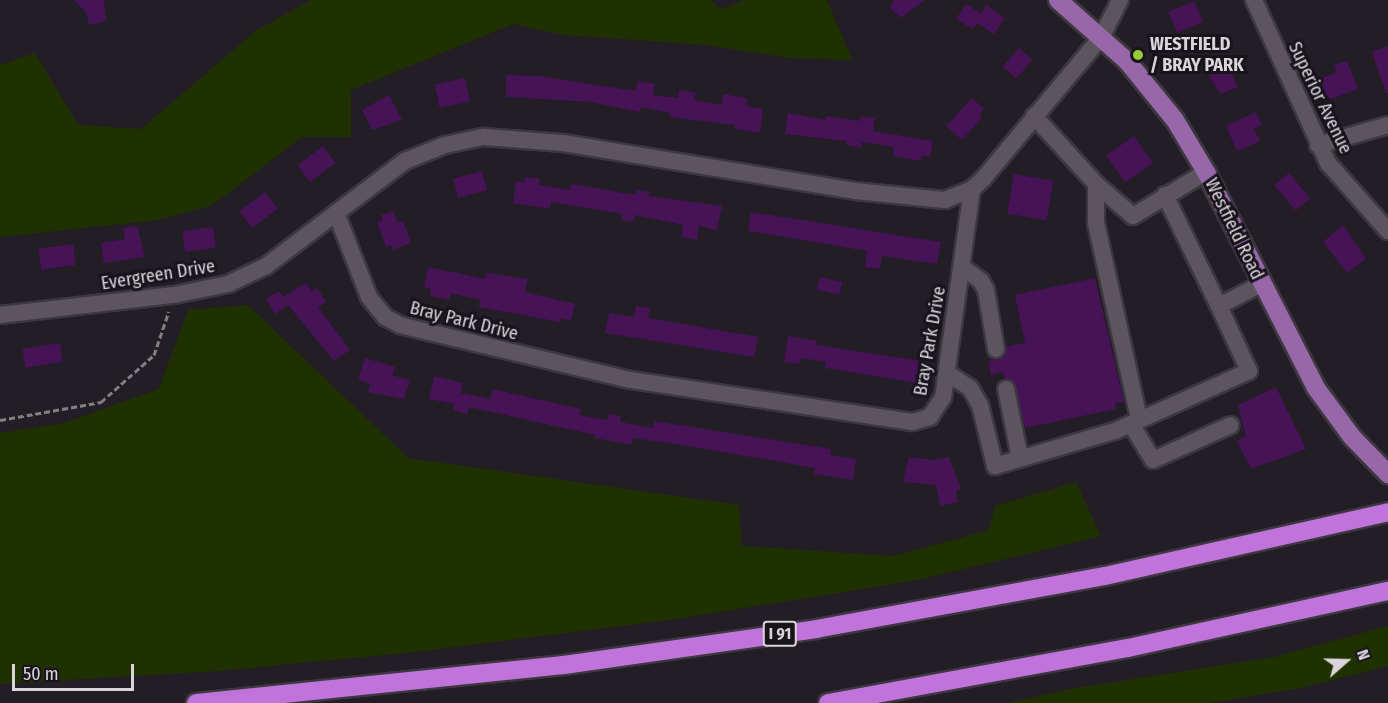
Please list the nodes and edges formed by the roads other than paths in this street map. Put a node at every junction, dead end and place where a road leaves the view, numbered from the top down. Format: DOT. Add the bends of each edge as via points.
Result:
graph roads {
  1 [pos="1058,0"];
  2 [pos="1120,0"];
  3 [pos="1254,0"];
  4 [pos="1102,36"];
  5 [pos="1034,116"];
  6 [pos="1388,125"];
  7 [pos="1318,145"];
  8 [pos="1206,172"];
  9 [pos="1096,184"];
  10 [pos="972,189"];
  11 [pos="1165,195"];
  12 [pos="336,213"];
  13 [pos="1388,231"];
  14 [pos="962,267"];
  15 [pos="1261,284"];
  16 [pos="1219,306"];
  17 [pos="0,315"];
  18 [pos="996,349"];
  19 [pos="947,373"];
  20 [pos="1006,389"];
  21 [pos="1135,422"];
  22 [pos="1231,425"];
  23 [pos="1020,458"];
  24 [pos="1388,474"];
  25 [pos="1388,512"];
  26 [pos="1388,591"];
  27 [pos="196,703"];
  28 [pos="828,703"];
  1 -- 4 [label="main road, Westfield Road"];
  2 -- 4 [label="street"];
  3 -- 7 [label="street, Superior Avenue"];
  4 -- 5 [label="street"];
  4 -- 8 [label="main road, Westfield Road" via="1160,99"];
  5 -- 9 [label="street"];
  5 -- 10 [label="street"];
  6 -- 7 [label="street"];
  7 -- 13 [label="street, Superior Avenue" via="1328,163"];
  8 -- 11 [label="street"];
  8 -- 15 [label="main road, Westfield Road"];
  9 -- 11 [label="street" via="1133,216"];
  9 -- 21 [label="street" via="1096,223"];
  10 -- 12 [label="street" via="945,200 927,201 563,143 484,137 445,145 405,161"];
  10 -- 14 [label="street, Bray Park Drive"];
  11 -- 16 [label="street"];
  12 -- 17 [label="street, Evergreen Drive" via="248,277 174,296"];
  12 -- 19 [label="street, Bray Park Drive" via="375,307 390,320 415,331 630,380 912,422 927,419 938,409"];
  14 -- 18 [label="street" via="981,281 986,290"];
  14 -- 19 [label="street, Bray Park Drive"];
  15 -- 16 [label="street"];
  15 -- 24 [label="main road, Westfield Road" via="1316,388 1352,438"];
  16 -- 21 [label="street" via="1249,371"];
  19 -- 23 [label="street" via="970,388 980,405 995,466"];
  20 -- 23 [label="street"];
  21 -- 22 [label="street" via="1153,460"];
  21 -- 23 [label="street"];
  25 -- 27 [label="highway, I 91" via="1094,578 793,632 541,667"];
  26 -- 28 [label="highway" via="1106,653"];
}
